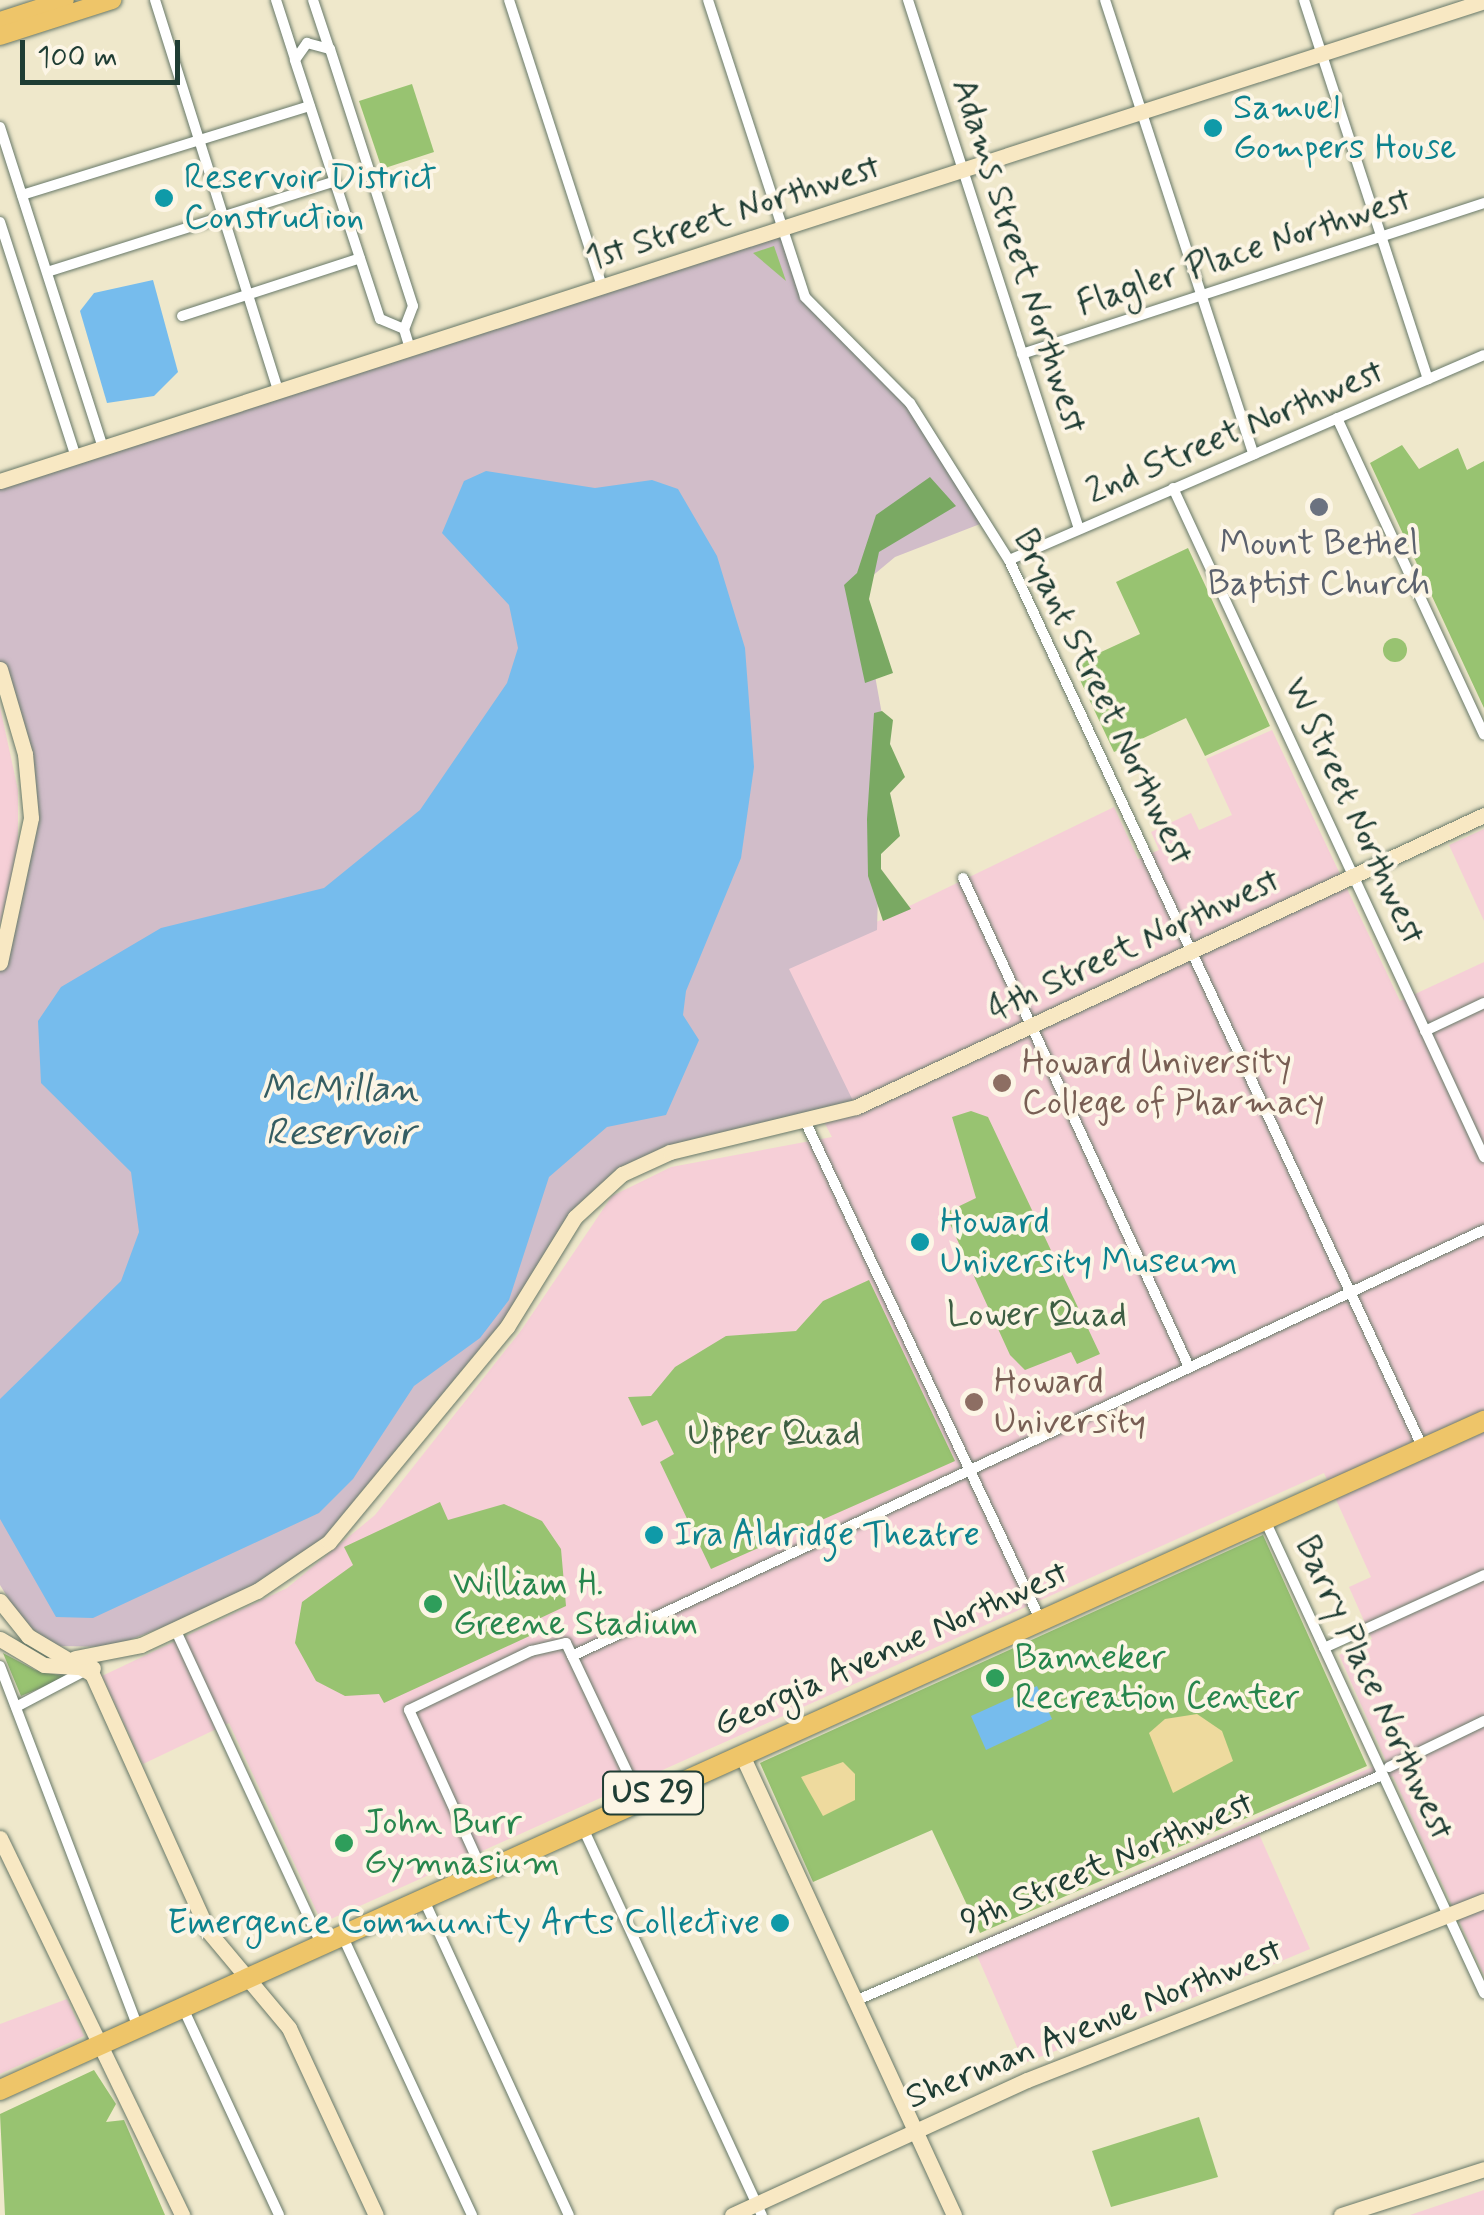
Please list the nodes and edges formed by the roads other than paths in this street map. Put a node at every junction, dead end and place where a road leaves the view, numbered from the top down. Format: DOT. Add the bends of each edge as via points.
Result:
graph roads {
  1 [pos="65,0"];
  2 [pos="110,0"];
  3 [pos="155,0"];
  4 [pos="276,0"];
  5 [pos="313,0"];
  6 [pos="509,0"];
  7 [pos="708,0"];
  8 [pos="908,0"];
  9 [pos="1105,0"];
  10 [pos="1304,0"];
  11 [pos="1484,1"];
  12 [pos="2,26"];
  13 [pos="330,48"];
  14 [pos="1322,53"];
  15 [pos="295,60"];
  16 [pos="310,106"];
  17 [pos="1142,113"];
  18 [pos="0,128"];
  19 [pos="200,140"];
  20 [pos="963,170"];
  21 [pos="334,181"];
  22 [pos="22,195"];
  23 [pos="1484,203"];
  24 [pos="224,216"];
  25 [pos="0,222"];
  26 [pos="782,229"];
  27 [pos="1381,236"];
  28 [pos="360,258"];
  29 [pos="47,272"];
  30 [pos="602,287"];
  31 [pos="248,295"];
  32 [pos="1201,295"];
  33 [pos="182,316"];
  34 [pos="404,329"];
  35 [pos="410,349"];
  36 [pos="1022,354"];
  37 [pos="1484,355"];
  38 [pos="1428,379"];
  39 [pos="278,391"];
  40 [pos="1337,418"];
  41 [pos="103,448"];
  42 [pos="1253,454"];
  43 [pos="76,456"];
  44 [pos="0,481"];
  45 [pos="1173,488"];
  46 [pos="1078,529"];
  47 [pos="1009,560"];
  48 [pos="0,669"];
  49 [pos="1484,734"];
  50 [pos="1484,815"];
  51 [pos="1354,876"];
  52 [pos="962,878"];
  53 [pos="1193,951"];
  54 [pos="0,963"];
  55 [pos="1484,1004"];
  56 [pos="1031,1026"];
  57 [pos="1426,1030"];
  58 [pos="806,1123"];
  59 [pos="1484,1157"];
  60 [pos="1484,1230"];
  61 [pos="1352,1292"];
  62 [pos="1189,1367"];
  63 [pos="1484,1421"];
  64 [pos="1421,1444"];
  65 [pos="972,1469"];
  66 [pos="1263,1515"];
  67 [pos="1484,1575"];
  68 [pos="0,1600"];
  69 [pos="1039,1617"];
  70 [pos="0,1625"];
  71 [pos="175,1629"];
  72 [pos="0,1638"];
  73 [pos="141,1645"];
  74 [pos="1324,1648"];
  75 [pos="71,1656"];
  76 [pos="572,1656"];
  77 [pos="0,1666"];
  78 [pos="88,1669"];
  79 [pos="16,1706"];
  80 [pos="1483,1721"];
  81 [pos="740,1753"];
  82 [pos="1384,1772"];
  83 [pos="640,1798"];
  84 [pos="582,1825"];
  85 [pos="0,1838"];
  86 [pos="482,1870"];
  87 [pos="422,1898"];
  88 [pos="1484,1901"];
  89 [pos="1448,1914"];
  90 [pos="342,1934"];
  91 [pos="321,1944"];
  92 [pos="247,1978"];
  93 [pos="1484,1993"];
  94 [pos="855,2001"];
  95 [pos="183,2007"];
  96 [pos="138,2027"];
  97 [pos="101,2044"];
  98 [pos="0,2090"];
  99 [pos="914,2130"];
  100 [pos="1484,2169"];
  101 [pos="759,2209"];
  102 [pos="182,2215"];
  103 [pos="279,2215"];
  104 [pos="376,2215"];
  105 [pos="472,2215"];
  106 [pos="569,2215"];
  107 [pos="732,2215"];
  108 [pos="954,2215"];
  109 [pos="1341,2215"];
  1 -- 12 [label="main road"];
  2 -- 12 [label="main road"];
  3 -- 19 [label="street"];
  4 -- 15 [label="street"];
  5 -- 13 [label="street"];
  6 -- 30 [label="street"];
  7 -- 26 [label="street, Bryant Street Northwest"];
  8 -- 20 [label="street, Adams Street Northwest"];
  9 -- 17 [label="street"];
  10 -- 14 [label="street"];
  11 -- 14 [label="street, 1st Street Northwest"];
  13 -- 15 [label="street" via="308,43"];
  13 -- 34 [label="street" via="413,306"];
  14 -- 17 [label="street, 1st Street Northwest"];
  14 -- 27 [label="street"];
  15 -- 16 [label="street"];
  16 -- 19 [label="street"];
  16 -- 21 [label="street"];
  17 -- 20 [label="street, 1st Street Northwest"];
  17 -- 32 [label="street"];
  18 -- 22 [label="street"];
  19 -- 22 [label="street"];
  19 -- 24 [label="street"];
  20 -- 26 [label="street, 1st Street Northwest"];
  20 -- 36 [label="street, Adams Street Northwest"];
  21 -- 24 [label="street"];
  21 -- 28 [label="street"];
  22 -- 29 [label="street"];
  23 -- 27 [label="street, Flagler Place Northwest"];
  24 -- 29 [label="street"];
  24 -- 31 [label="street"];
  25 -- 43 [label="street"];
  26 -- 30 [label="street, 1st Street Northwest"];
  26 -- 47 [label="street, Bryant Street Northwest" via="807,301 910,403"];
  27 -- 32 [label="street, Flagler Place Northwest"];
  27 -- 38 [label="street"];
  28 -- 31 [label="street"];
  28 -- 34 [label="street" via="380,319"];
  29 -- 41 [label="street"];
  30 -- 35 [label="street, 1st Street Northwest"];
  31 -- 33 [label="street"];
  31 -- 39 [label="street"];
  32 -- 36 [label="street, Flagler Place Northwest"];
  32 -- 42 [label="street"];
  34 -- 35 [label="street"];
  35 -- 39 [label="street, 1st Street Northwest"];
  36 -- 46 [label="street, Adams Street Northwest"];
  37 -- 38 [label="street, 2nd Street Northwest"];
  38 -- 40 [label="street, 2nd Street Northwest"];
  39 -- 41 [label="street, 1st Street Northwest"];
  40 -- 42 [label="street, 2nd Street Northwest"];
  40 -- 49 [label="street"];
  41 -- 43 [label="street, 1st Street Northwest"];
  42 -- 45 [label="street, 2nd Street Northwest"];
  43 -- 44 [label="street, 1st Street Northwest"];
  45 -- 46 [label="street, 2nd Street Northwest"];
  45 -- 51 [label="street, W Street Northwest"];
  46 -- 47 [label="street, 2nd Street Northwest"];
  47 -- 53 [label="street, Bryant Street Northwest"];
  48 -- 54 [label="street" via="22,742 30,818"];
  50 -- 51 [label="street, 4th Street Northwest"];
  51 -- 53 [label="street, 4th Street Northwest"];
  51 -- 57 [label="street, W Street Northwest"];
  52 -- 56 [label="street"];
  53 -- 56 [label="street, 4th Street Northwest"];
  53 -- 61 [label="street, Bryant Street Northwest"];
  55 -- 57 [label="street"];
  56 -- 58 [label="street, 4th Street Northwest"];
  56 -- 62 [label="street"];
  57 -- 59 [label="street, W Street Northwest"];
  58 -- 65 [label="street"];
  58 -- 71 [label="street, 4th Street Northwest" via="662,1155 608,1184 361,1512 283,1576"];
  60 -- 61 [label="street"];
  61 -- 62 [label="street"];
  61 -- 64 [label="street, Bryant Street Northwest"];
  62 -- 65 [label="street"];
  63 -- 64 [label="highway, Georgia Avenue Northwest / US 29"];
  64 -- 66 [label="highway, Georgia Avenue Northwest / US 29"];
  65 -- 69 [label="street"];
  65 -- 76 [label="street"];
  66 -- 69 [label="highway, Georgia Avenue Northwest / US 29"];
  66 -- 74 [label="street, Barry Place Northwest"];
  67 -- 74 [label="street"];
  68 -- 75 [label="street" via="28,1636"];
  69 -- 81 [label="highway, Georgia Avenue Northwest / US 29"];
  70 -- 75 [label="street" via="36,1654"];
  71 -- 73 [label="street, 4th Street Northwest"];
  71 -- 91 [label="street"];
  72 -- 78 [label="street" via="38,1663"];
  73 -- 75 [label="street"];
  73 -- 78 [label="street"];
  74 -- 82 [label="street, Barry Place Northwest"];
  75 -- 78 [label="street"];
  76 -- 83 [label="street"];
  76 -- 86 [label="street" via="558,1640 411,1707"];
  77 -- 79 [label="street"];
  78 -- 79 [label="street"];
  78 -- 92 [label="street" via="208,1931"];
  79 -- 96 [label="street"];
  80 -- 82 [label="street, 9th Street Northwest"];
  81 -- 83 [label="highway, Georgia Avenue Northwest / US 29"];
  81 -- 94 [label="street"];
  82 -- 89 [label="street, Barry Place Northwest"];
  82 -- 94 [label="street, 9th Street Northwest"];
  83 -- 84 [label="highway, Georgia Avenue Northwest / US 29"];
  84 -- 86 [label="highway, Georgia Avenue Northwest / US 29"];
  84 -- 101 [label="street"];
  85 -- 97 [label="street"];
  86 -- 87 [label="highway, Georgia Avenue Northwest / US 29"];
  87 -- 90 [label="highway, Georgia Avenue Northwest / US 29"];
  87 -- 106 [label="street"];
  88 -- 89 [label="street, Sherman Avenue Northwest"];
  89 -- 93 [label="street, Barry Place Northwest"];
  89 -- 99 [label="street, Sherman Avenue Northwest"];
  90 -- 91 [label="highway, Georgia Avenue Northwest / US 29"];
  90 -- 105 [label="street"];
  91 -- 92 [label="highway, Georgia Avenue Northwest / US 29"];
  92 -- 95 [label="highway, Georgia Avenue Northwest / US 29"];
  92 -- 104 [label="street" via="294,2038"];
  94 -- 99 [label="street"];
  95 -- 96 [label="highway, Georgia Avenue Northwest / US 29"];
  95 -- 103 [label="street"];
  96 -- 97 [label="highway, Georgia Avenue Northwest / US 29"];
  97 -- 98 [label="highway, Georgia Avenue Northwest / US 29"];
  97 -- 102 [label="street"];
  99 -- 101 [label="street, Sherman Avenue Northwest"];
  99 -- 108 [label="street"];
  100 -- 109 [label="street"];
  101 -- 107 [label="street, Sherman Avenue Northwest"];
}
